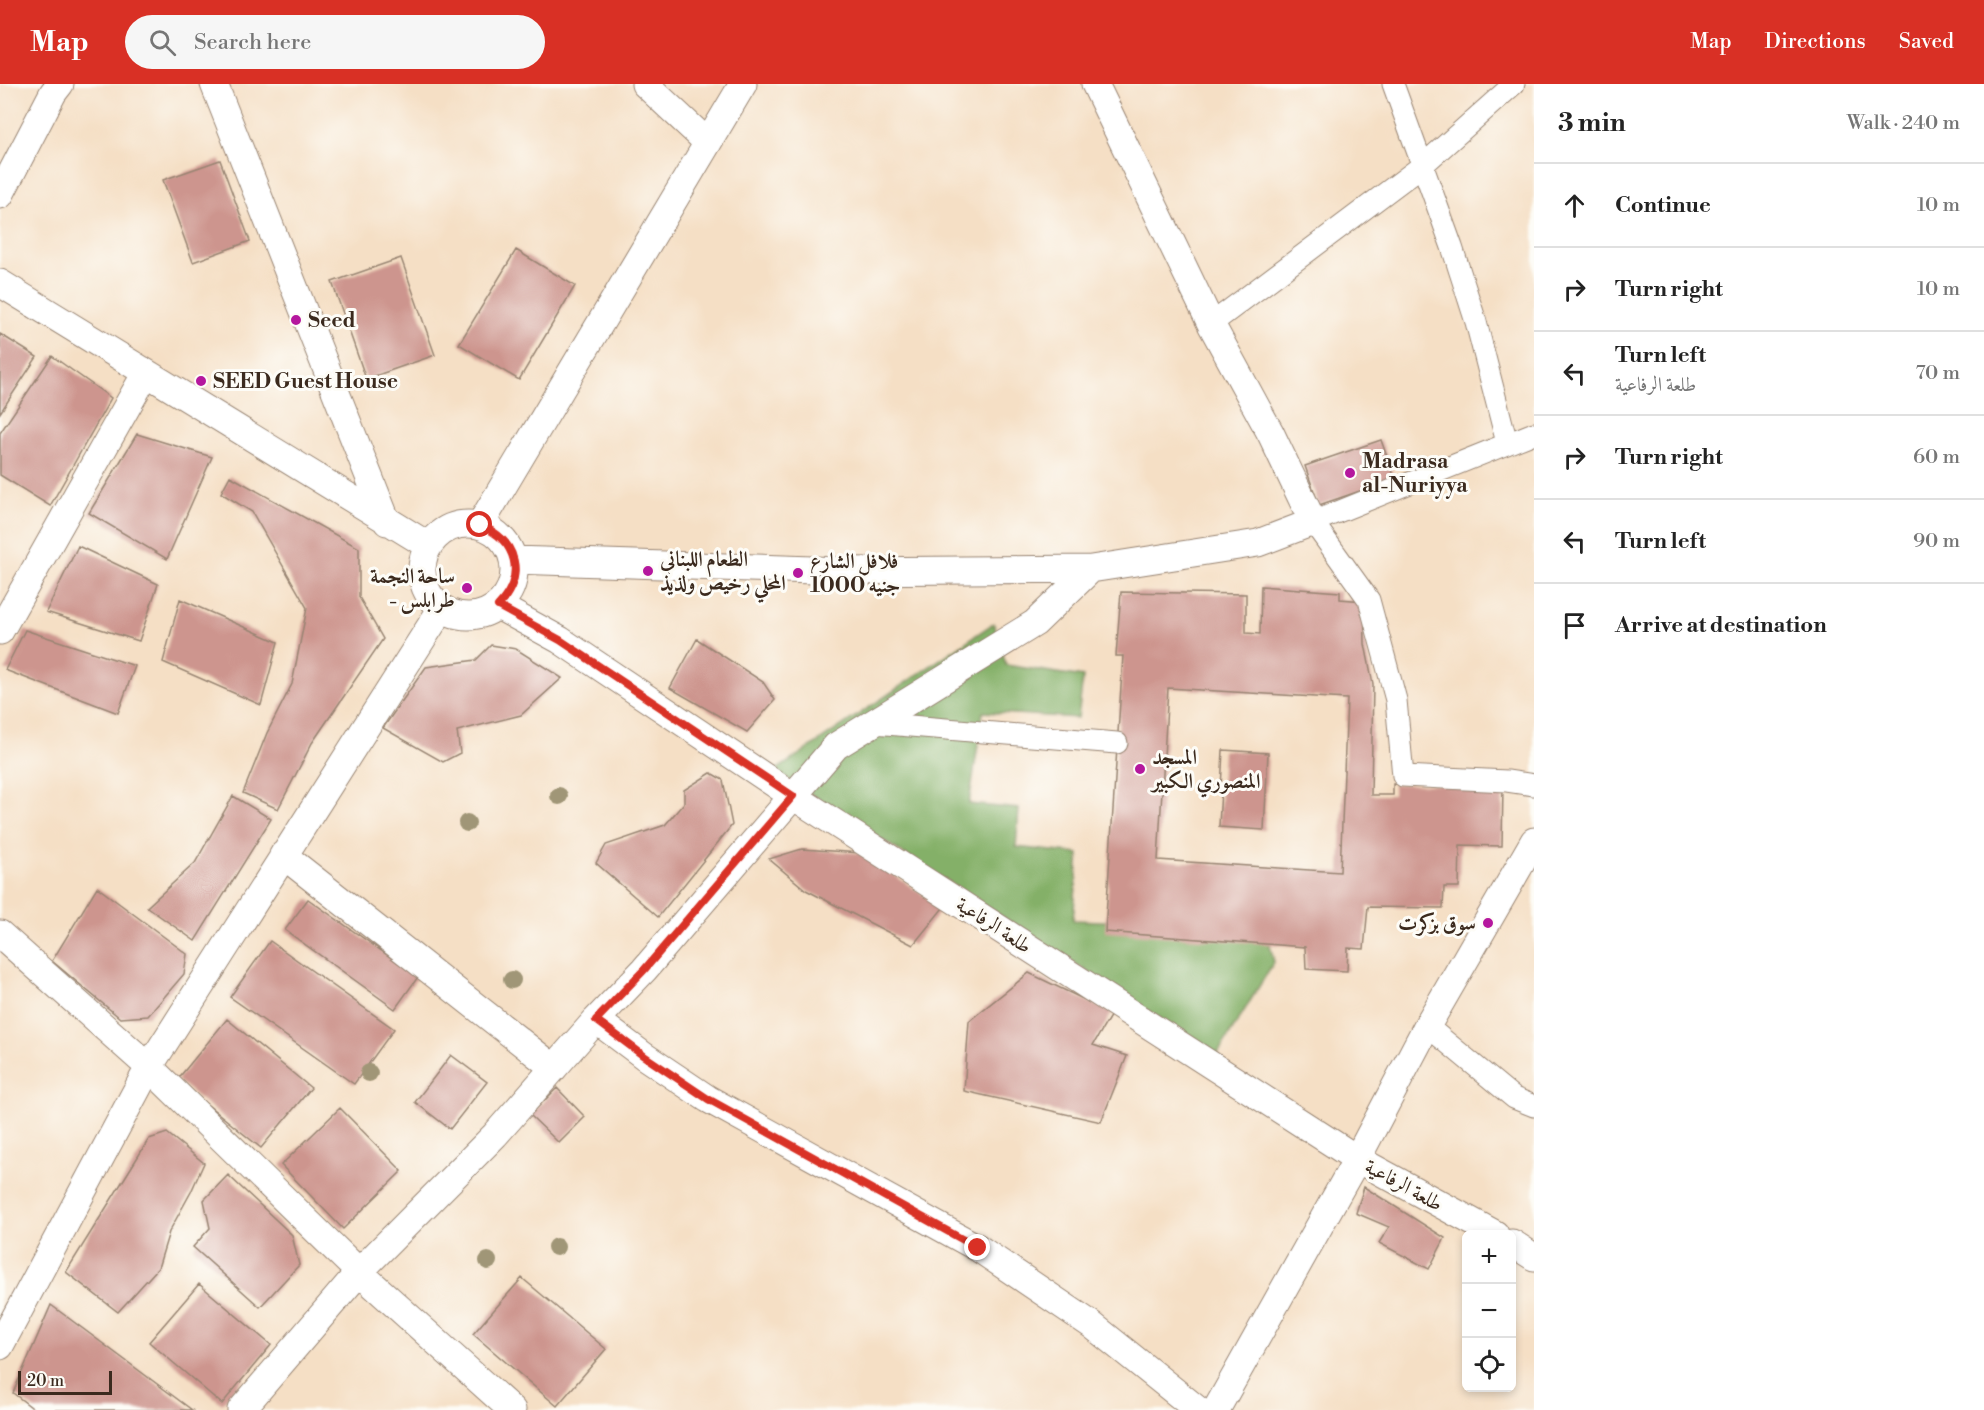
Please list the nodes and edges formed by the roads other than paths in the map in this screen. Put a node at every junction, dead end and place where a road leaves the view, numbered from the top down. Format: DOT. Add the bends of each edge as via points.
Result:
graph roads {
  1 [pos="60,84"];
  2 [pos="214,84"];
  3 [pos="645,84"];
  4 [pos="744,84"];
  5 [pos="1095,84"];
  6 [pos="1393,84"];
  7 [pos="1515,84"];
  8 [pos="708,143"];
  9 [pos="1423,165"];
  10 [pos="0,195"];
  11 [pos="0,283"];
  12 [pos="1211,324"];
  13 [pos="146,374"];
  14 [pos="1534,433"];
  15 [pos="1507,443"];
  16 [pos="387,522"];
  17 [pos="1313,522"];
  18 [pos="480,525"];
  19 [pos="429,546"];
  20 [pos="514,560"];
  21 [pos="1091,569"];
  22 [pos="498,606"];
  23 [pos="442,608"];
  24 [pos="0,631"];
  25 [pos="874,723"];
  26 [pos="1117,743"];
  27 [pos="1534,785"];
  28 [pos="793,796"];
  29 [pos="1534,841"];
  30 [pos="283,855"];
  31 [pos="0,933"];
  32 [pos="596,1020"];
  33 [pos="1427,1026"];
  34 [pos="149,1066"];
  35 [pos="554,1068"];
  36 [pos="1534,1106"];
  37 [pos="1357,1159"];
  38 [pos="1489,1230"];
  39 [pos="1516,1246"];
  40 [pos="1534,1257"];
  41 [pos="358,1272"];
  42 [pos="0,1346"];
  43 [pos="241,1410"];
  44 [pos="512,1410"];
  45 [pos="1198,1410"];
  46 [pos="1216,1410"];
  1 -- 10 [label="street"];
  2 -- 16 [label="street"];
  3 -- 8 [label="street"];
  4 -- 8 [label="street"];
  5 -- 12 [label="street"];
  6 -- 9 [label="street"];
  7 -- 9 [label="street"];
  8 -- 18 [label="street"];
  9 -- 12 [label="street"];
  9 -- 15 [label="street" via="1476,322"];
  11 -- 13 [label="street"];
  12 -- 17 [label="street"];
  13 -- 16 [label="street"];
  13 -- 24 [label="street"];
  14 -- 15 [label="street"];
  15 -- 17 [label="street"];
  16 -- 19 [label="street"];
  17 -- 21 [label="street" via="1258,543"];
  17 -- 27 [label="street" via="1369,600 1396,700 1402,776"];
  18 -- 19 [label="street" via="451,528"];
  18 -- 20 [label="street" via="502,538"];
  19 -- 23 [label="street" via="422,572 425,586"];
  20 -- 21 [label="street" via="842,571"];
  20 -- 22 [label="street" via="513,585"];
  21 -- 25 [label="street" via="1035,623"];
  22 -- 23 [label="street" via="470,616"];
  22 -- 28 [label="street, طلعة الرفاعية" via="560,640"];
  23 -- 30 [label="street"];
  25 -- 26 [label="street"];
  25 -- 28 [label="street" via="836,746"];
  28 -- 32 [label="street" via="644,970"];
  28 -- 37 [label="street, طلعة الرفاعية"];
  29 -- 33 [label="street"];
  30 -- 34 [label="street"];
  30 -- 35 [label="street"];
  31 -- 34 [label="street"];
  32 -- 35 [label="street"];
  32 -- 45 [label="street" via="708,1099 978,1248 1092,1325"];
  33 -- 36 [label="street" via="1514,1098"];
  33 -- 37 [label="street"];
  34 -- 41 [label="street"];
  34 -- 42 [label="street"];
  35 -- 41 [label="street" via="495,1135"];
  37 -- 38 [label="street, طلعة الرفاعية"];
  37 -- 46 [label="street"];
  39 -- 40 [label="street"];
  41 -- 43 [label="street"];
  41 -- 44 [label="street"];
}
